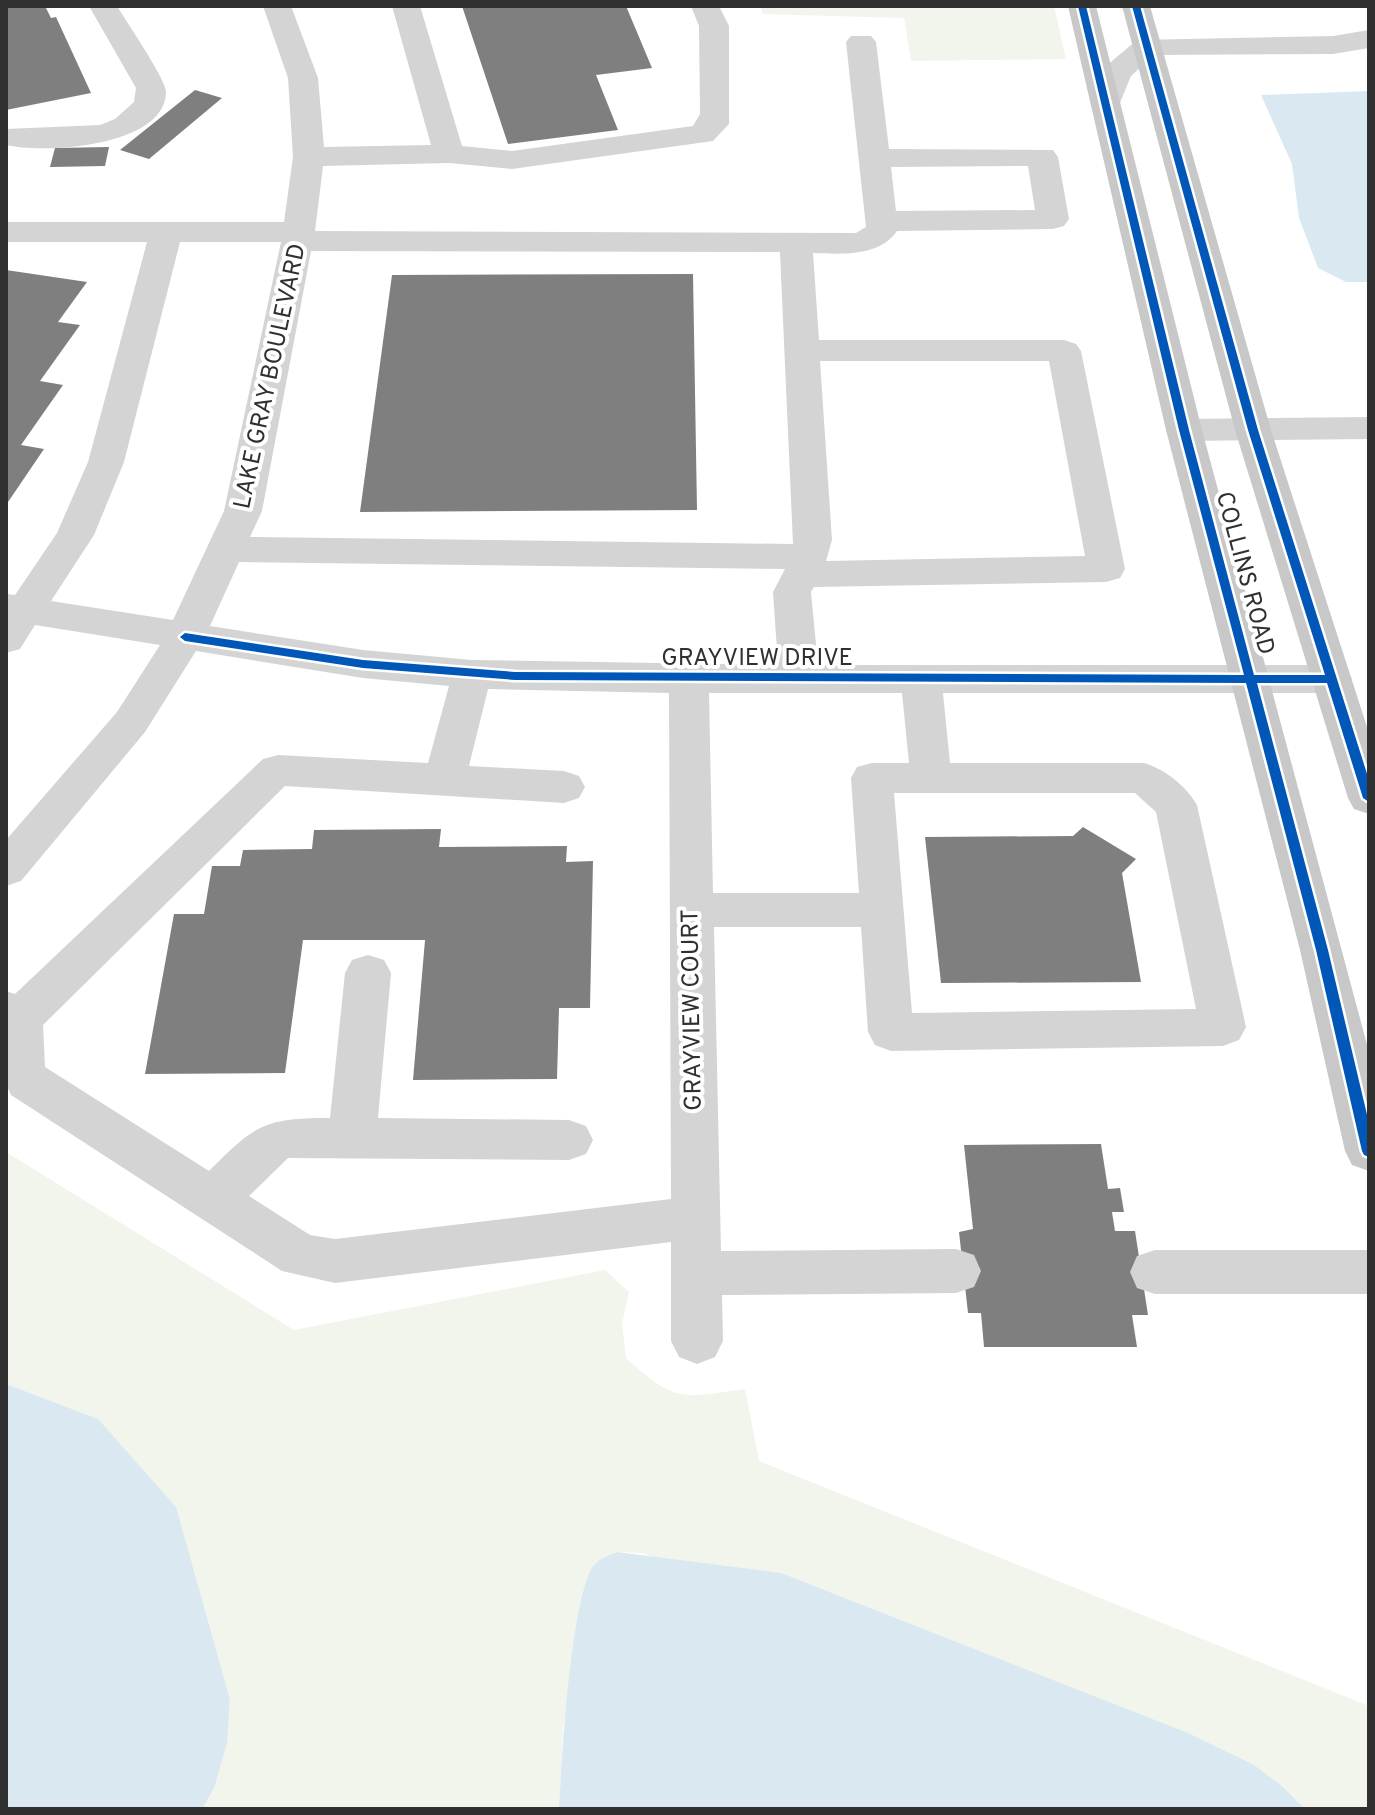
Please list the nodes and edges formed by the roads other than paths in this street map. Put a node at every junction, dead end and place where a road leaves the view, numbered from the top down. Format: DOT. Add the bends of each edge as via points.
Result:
graph roads {
  1 [pos="103,6"];
  2 [pos="277,6"];
  3 [pos="406,6"];
  4 [pos="705,6"];
  5 [pos="1082,6"];
  6 [pos="1136,6"];
  7 [pos="1369,39"];
  8 [pos="861,42"];
  9 [pos="1150,56"];
  10 [pos="1369,63"];
  11 [pos="1106,104"];
  12 [pos="8,133"];
  13 [pos="449,154"];
  14 [pos="309,157"];
  15 [pos="875,158"];
  16 [pos="883,221"];
  17 [pos="6,232"];
  18 [pos="166,232"];
  19 [pos="298,236"];
  20 [pos="796,242"];
  21 [pos="805,350"];
  22 [pos="1369,428"];
  23 [pos="1184,430"];
  24 [pos="1253,430"];
  25 [pos="228,549"];
  26 [pos="806,566"];
  27 [pos="13,619"];
  28 [pos="185,637"];
  29 [pos="472,674"];
  30 [pos="689,679"];
  31 [pos="799,679"];
  32 [pos="921,679"];
  33 [pos="1252,679"];
  34 [pos="1332,679"];
  35 [pos="931,778"];
  36 [pos="445,779"];
  37 [pos="564,787"];
  38 [pos="1369,798"];
  39 [pos="6,869"];
  40 [pos="689,910"];
  41 [pos="883,910"];
  42 [pos="368,973"];
  43 [pos="13,1014"];
  44 [pos="352,1138"];
  45 [pos="569,1140"];
  46 [pos="1369,1151"];
  47 [pos="213,1200"];
  48 [pos="695,1218"];
  49 [pos="956,1271"];
  50 [pos="1155,1272"];
  51 [pos="1369,1272"];
  52 [pos="696,1273"];
  53 [pos="697,1341"];
  1 -- 12 [label="street" via="151,88 149,105 126,126 103,134"];
  2 -- 14 [label="street, LAKE GRAY BOULEVARD" via="303,78"];
  3 -- 13 [label="street"];
  4 -- 13 [label="street" via="714,26 715,114 714,124 702,134 512,160"];
  5 -- 11 [label="main road, COLLINS ROAD"];
  6 -- 9 [label="main road, COLLINS ROAD"];
  7 -- 9 [label="street"];
  8 -- 15 [label="street"];
  9 -- 10 [label="street"];
  9 -- 11 [label="street" via="1117,72"];
  9 -- 24 [label="main road, COLLINS ROAD"];
  11 -- 23 [label="main road, COLLINS ROAD"];
  13 -- 14 [label="street"];
  14 -- 19 [label="street, LAKE GRAY BOULEVARD"];
  15 -- 16 [label="street"];
  15 -- 16 [label="street" via="1042,157 1053,219"];
  16 -- 20 [label="street" via="880,233 867,240"];
  17 -- 18 [label="street"];
  18 -- 19 [label="street"];
  18 -- 27 [label="street" via="106,462 75,535"];
  19 -- 20 [label="street"];
  19 -- 25 [label="street, LAKE GRAY BOULEVARD" via="243,511"];
  20 -- 21 [label="street"];
  21 -- 26 [label="street" via="813,540"];
  21 -- 26 [label="street" via="1064,351 1106,569"];
  22 -- 24 [label="street"];
  23 -- 24 [label="street"];
  23 -- 33 [label="main road, COLLINS ROAD"];
  24 -- 34 [label="main road, COLLINS ROAD"];
  25 -- 26 [label="street"];
  25 -- 28 [label="street, LAKE GRAY BOULEVARD"];
  26 -- 31 [label="street" via="792,592"];
  27 -- 28 [label="street, GRAYVIEW DRIVE"];
  28 -- 29 [label="street, GRAYVIEW DRIVE" via="363,664"];
  28 -- 39 [label="street, LAKE GRAY BOULEVARD" via="131,722"];
  29 -- 30 [label="street, GRAYVIEW DRIVE"];
  29 -- 36 [label="street"];
  30 -- 31 [label="street, GRAYVIEW DRIVE"];
  30 -- 40 [label="street, GRAYVIEW COURT"];
  31 -- 32 [label="street, GRAYVIEW DRIVE"];
  32 -- 33 [label="street, GRAYVIEW DRIVE"];
  32 -- 35 [label="street"];
  33 -- 34 [label="street, GRAYVIEW DRIVE"];
  33 -- 46 [label="main road, COLLINS ROAD"];
  34 -- 38 [label="main road, COLLINS ROAD"];
  35 -- 41 [label="street" via="872,778"];
  35 -- 41 [label="street" via="1144,778 1176,805 1223,1027 891,1032"];
  36 -- 37 [label="street"];
  36 -- 43 [label="street" via="278,770"];
  40 -- 41 [label="street"];
  40 -- 48 [label="street, GRAYVIEW COURT"];
  42 -- 44 [label="street"];
  43 -- 47 [label="street" via="19,1062 28,1081"];
  44 -- 45 [label="street"];
  44 -- 47 [label="street" via="276,1140"];
  47 -- 48 [label="street" via="286,1248 335,1261"];
  48 -- 52 [label="street, GRAYVIEW COURT"];
  49 -- 52 [label="street"];
  50 -- 51 [label="street"];
  52 -- 53 [label="street, GRAYVIEW COURT"];
}
